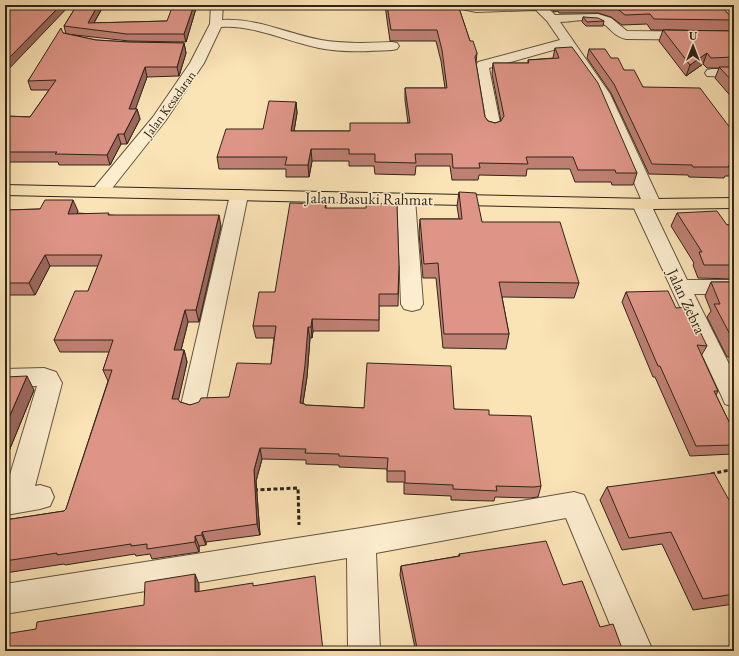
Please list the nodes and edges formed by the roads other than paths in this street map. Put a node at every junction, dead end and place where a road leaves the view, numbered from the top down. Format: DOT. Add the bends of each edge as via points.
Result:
graph roads {
  1 [pos="217,5"];
  2 [pos="461,5"];
  3 [pos="538,6"];
  4 [pos="552,19"];
  5 [pos="216,24"];
  6 [pos="734,36"];
  7 [pos="566,42"];
  8 [pos="392,46"];
  9 [pos="190,47"];
  10 [pos="205,47"];
  11 [pos="712,73"];
  12 [pos="734,73"];
  13 [pos="493,128"];
  14 [pos="5,190"];
  15 [pos="100,192"];
  16 [pos="239,195"];
  17 [pos="406,199"];
  18 [pos="734,203"];
  19 [pos="646,204"];
  20 [pos="681,287"];
  21 [pos="734,287"];
  22 [pos="412,304"];
  23 [pos="5,378"];
  24 [pos="734,397"];
  25 [pos="193,405"];
  26 [pos="21,501"];
  27 [pos="361,542"];
  28 [pos="5,599"];
  29 [pos="364,651"];
  30 [pos="637,651"];
  1 -- 5 [label="street, Jalan Kesadaran"];
  2 -- 3 [label="street" via="476,8"];
  3 -- 4 [label="street, Jalan Zebra"];
  4 -- 6 [label="street" via="601,18 618,32 626,35"];
  4 -- 7 [label="street, Jalan Zebra"];
  5 -- 8 [label="street" via="254,25 320,44 349,47"];
  5 -- 10 [label="street, Jalan Kesadaran"];
  7 -- 13 [label="street" via="483,65"];
  7 -- 19 [label="street, Jalan Zebra" via="603,94"];
  9 -- 10 [label="street"];
  10 -- 15 [label="street, Jalan Kesadaran" via="198,63 158,120"];
  11 -- 12 [label="street"];
  14 -- 15 [label="highway, Jalan Basuki Rahmat"];
  15 -- 16 [label="highway, Jalan Basuki Rahmat"];
  16 -- 17 [label="highway, Jalan Basuki Rahmat"];
  16 -- 25 [label="street"];
  17 -- 19 [label="highway, Jalan Basuki Rahmat"];
  17 -- 22 [label="street"];
  18 -- 19 [label="highway, Jalan Basuki Rahmat"];
  19 -- 20 [label="street, Jalan Zebra"];
  20 -- 21 [label="street"];
  20 -- 24 [label="street, Jalan Zebra"];
  23 -- 26 [label="street" via="44,377 48,378 50,383"];
  27 -- 28 [label="street"];
  27 -- 29 [label="street"];
  27 -- 30 [label="street" via="574,504"];
}
